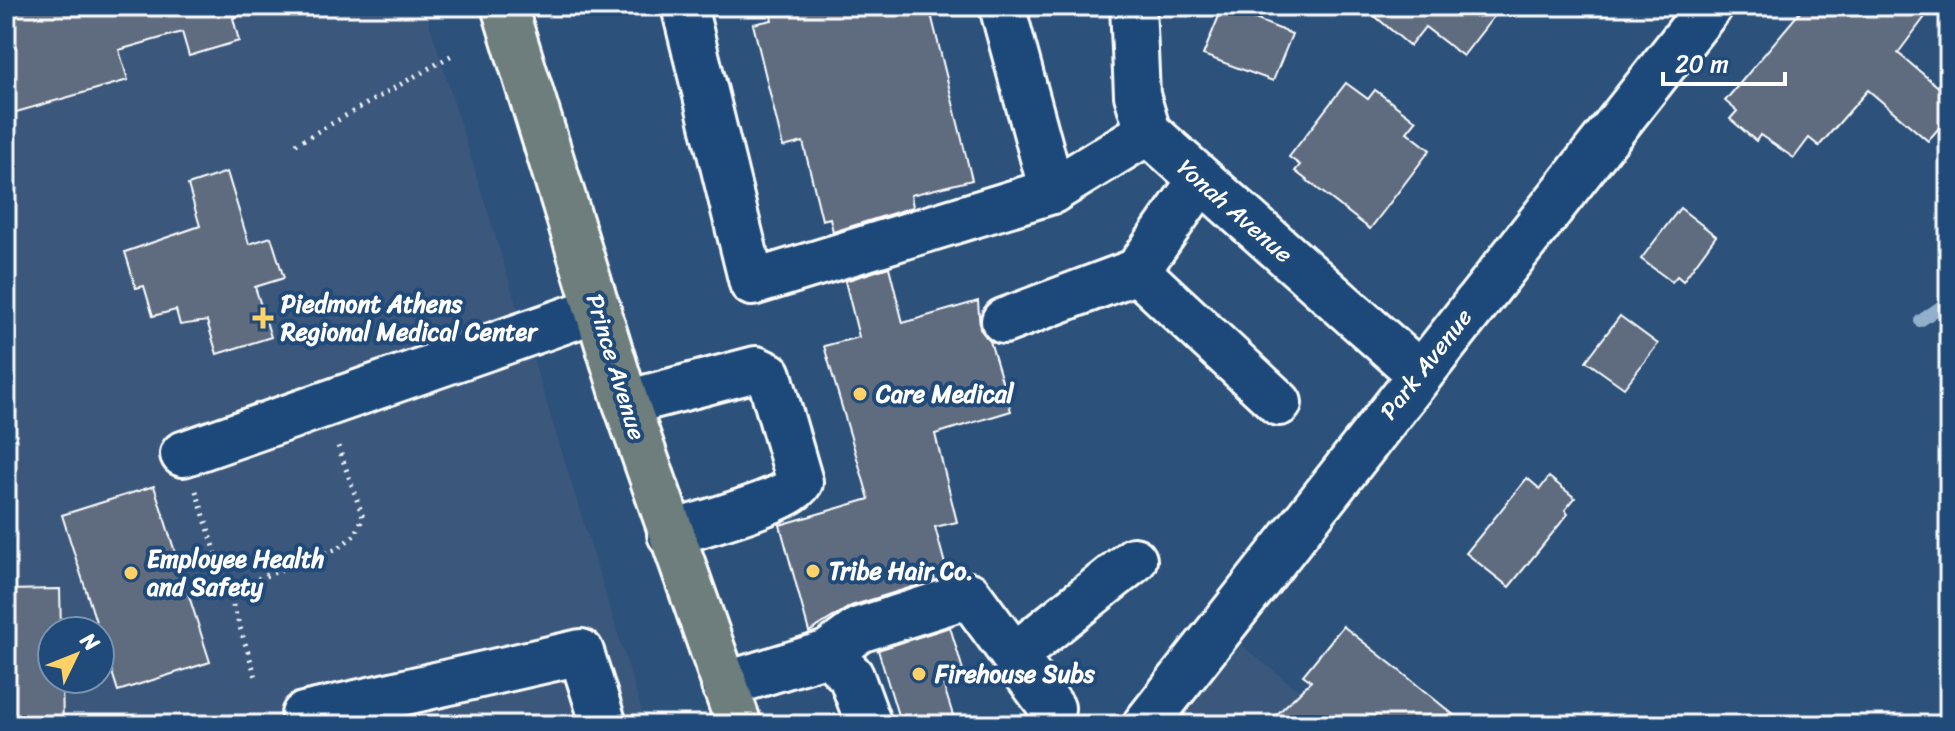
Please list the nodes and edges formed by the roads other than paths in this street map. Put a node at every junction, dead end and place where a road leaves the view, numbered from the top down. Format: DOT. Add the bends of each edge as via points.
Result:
graph roads {
  1 [pos="504,6"];
  2 [pos="684,6"];
  3 [pos="1002,6"];
  4 [pos="1133,6"];
  5 [pos="1710,6"];
  6 [pos="1148,132"];
  7 [pos="1200,181"];
  8 [pos="1052,191"];
  9 [pos="1137,271"];
  10 [pos="598,309"];
  11 [pos="1004,321"];
  12 [pos="1419,373"];
  13 [pos="626,403"];
  14 [pos="1279,403"];
  15 [pos="183,454"];
  16 [pos="670,534"];
  17 [pos="1134,560"];
  18 [pos="828,653"];
  19 [pos="1014,656"];
  20 [pos="731,705"];
  21 [pos="1052,719"];
  22 [pos="306,725"];
  23 [pos="604,725"];
  24 [pos="869,725"];
  25 [pos="1145,725"];
  1 -- 10 [label="main road, Prince Avenue"];
  2 -- 8 [label="street" via="752,283"];
  3 -- 8 [label="street"];
  4 -- 6 [label="street" via="1137,95"];
  5 -- 12 [label="street, Park Avenue"];
  6 -- 7 [label="street, Yonah Avenue"];
  6 -- 8 [label="street"];
  7 -- 9 [label="street"];
  7 -- 12 [label="street, Yonah Avenue"];
  9 -- 11 [label="street"];
  9 -- 14 [label="street"];
  10 -- 13 [label="main road, Prince Avenue"];
  10 -- 15 [label="street"];
  12 -- 25 [label="street, Park Avenue"];
  13 -- 16 [label="main road, Prince Avenue"];
  13 -- 16 [label="street" via="756,369 769,375 799,475 795,490"];
  16 -- 20 [label="main road, Prince Avenue"];
  17 -- 19 [label="street"];
  18 -- 19 [label="street" via="859,630 969,595"];
  18 -- 20 [label="street"];
  18 -- 24 [label="street" via="851,676"];
  19 -- 21 [label="street"];
  22 -- 23 [label="street" via="304,715 581,652"];
}
